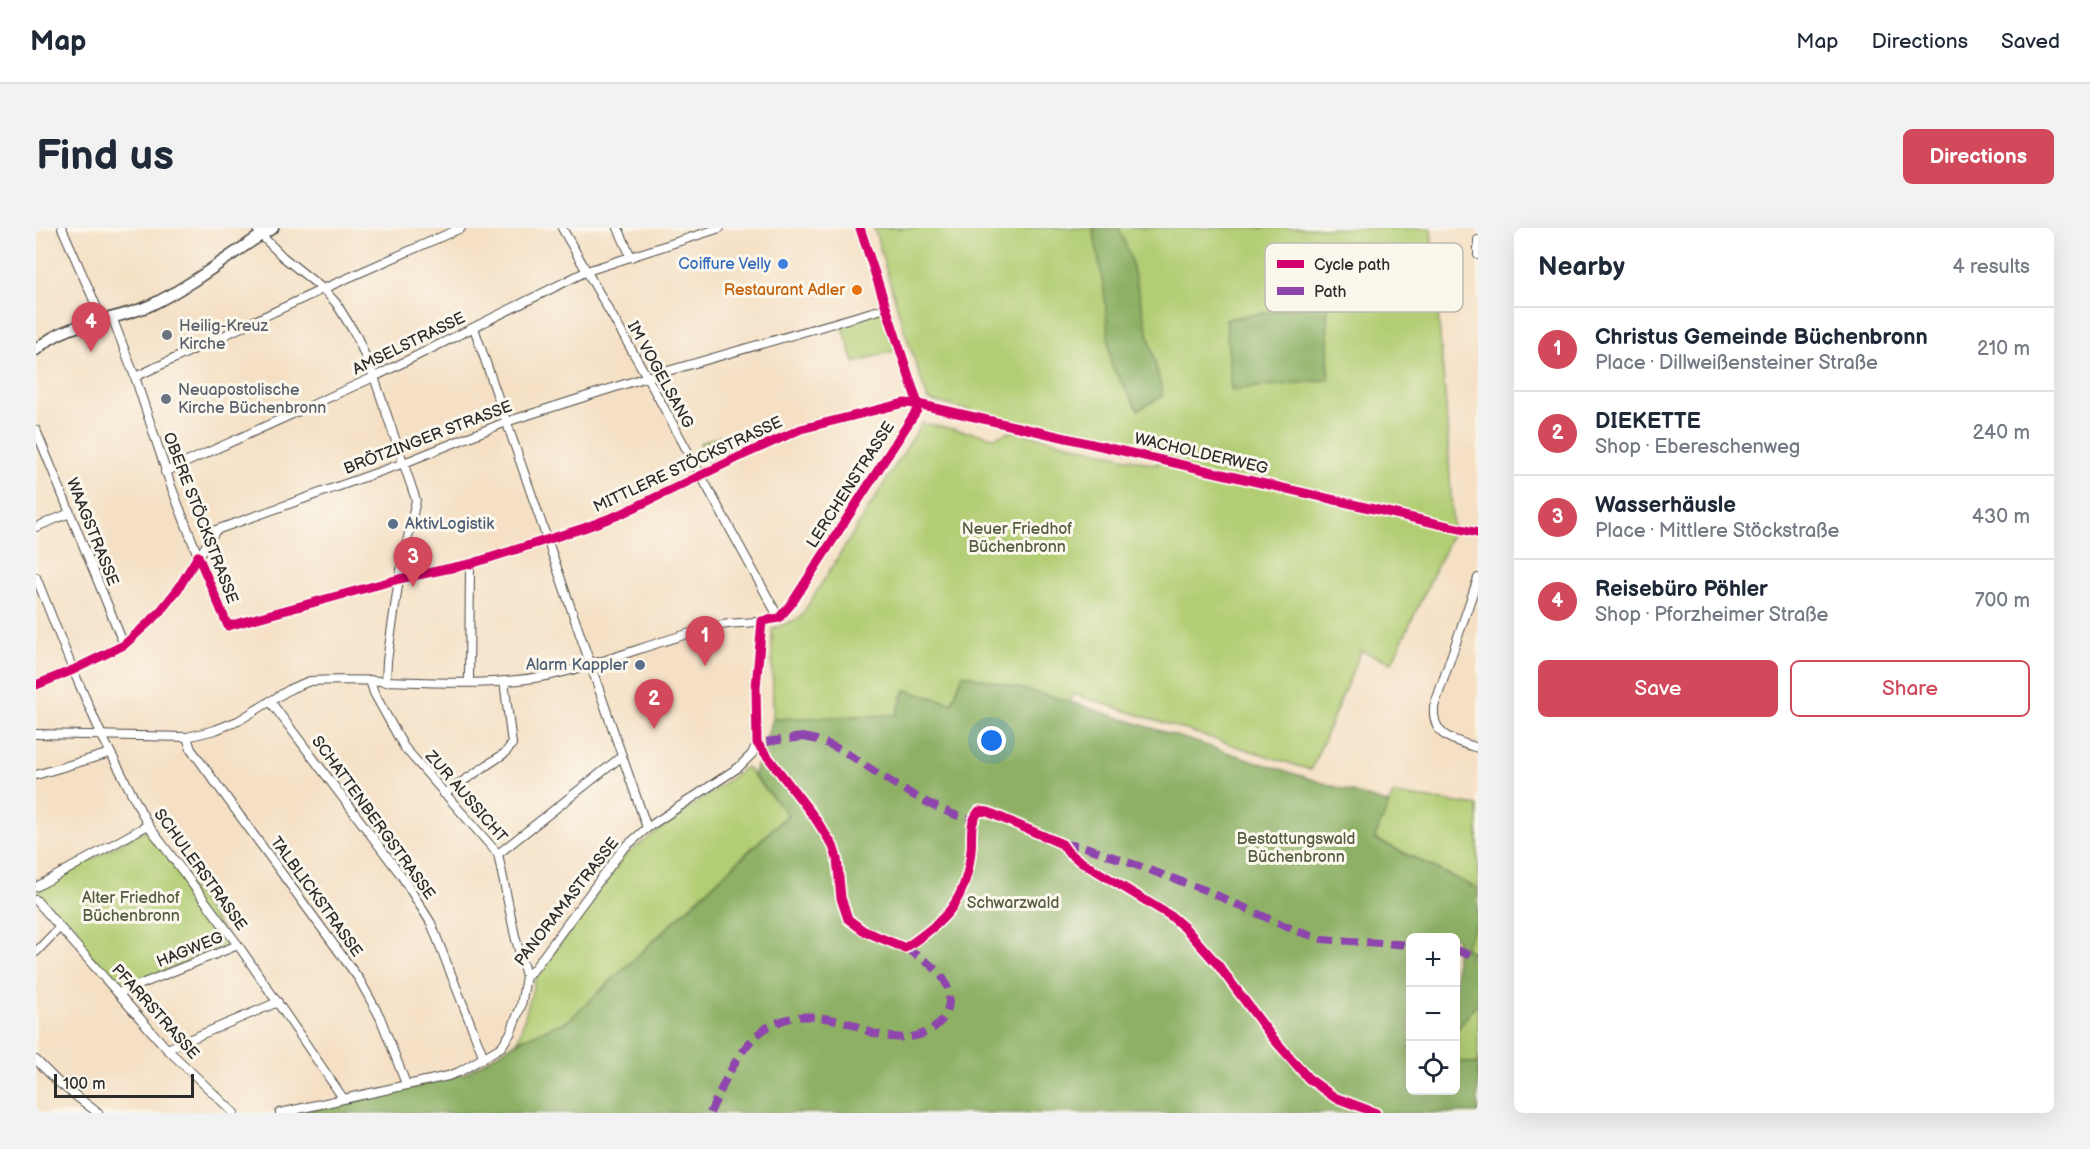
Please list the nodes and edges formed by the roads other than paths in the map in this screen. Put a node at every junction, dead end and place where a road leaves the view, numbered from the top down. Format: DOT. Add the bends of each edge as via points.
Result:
graph roads {
  1 [pos="62,228"];
  2 [pos="273,228"];
  3 [pos="460,228"];
  4 [pos="562,228"];
  5 [pos="618,228"];
  6 [pos="720,228"];
  7 [pos="860,228"];
  8 [pos="258,232"];
  9 [pos="1478,240"];
  10 [pos="1478,255"];
  11 [pos="631,257"];
  12 [pos="587,271"];
  13 [pos="323,289"];
  14 [pos="886,308"];
  15 [pos="107,318"];
  16 [pos="474,328"];
  17 [pos="36,350"];
  18 [pos="135,377"];
  19 [pos="374,377"];
  20 [pos="646,377"];
  21 [pos="918,404"];
  22 [pos="506,422"];
  23 [pos="36,430"];
  24 [pos="404,463"];
  25 [pos="165,471"];
  26 [pos="701,476"];
  27 [pos="70,513"];
  28 [pos="36,527"];
  29 [pos="1478,533"];
  30 [pos="546,540"];
  31 [pos="198,556"];
  32 [pos="470,564"];
  33 [pos="36,577"];
  34 [pos="1478,578"];
  35 [pos="399,579"];
  36 [pos="779,618"];
  37 [pos="762,621"];
  38 [pos="228,626"];
  39 [pos="124,645"];
  40 [pos="589,664"];
  41 [pos="73,670"];
  42 [pos="370,680"];
  43 [pos="504,681"];
  44 [pos="386,682"];
  45 [pos="469,682"];
  46 [pos="36,685"];
  47 [pos="270,701"];
  48 [pos="36,734"];
  49 [pos="102,736"];
  50 [pos="187,737"];
  51 [pos="1478,748"];
  52 [pos="110,753"];
  53 [pos="621,757"];
  54 [pos="36,775"];
  55 [pos="444,794"];
  56 [pos="148,825"];
  57 [pos="647,828"];
  58 [pos="498,854"];
  59 [pos="36,887"];
  60 [pos="36,900"];
  61 [pos="60,927"];
  62 [pos="238,945"];
  63 [pos="36,952"];
  64 [pos="526,976"];
  65 [pos="119,993"];
  66 [pos="278,1002"];
  67 [pos="167,1049"];
  68 [pos="484,1058"];
  69 [pos="36,1060"];
  70 [pos="406,1084"];
  71 [pos="343,1098"];
  72 [pos="98,1113"];
  73 [pos="234,1113"];
  74 [pos="280,1113"];
  1 -- 15 [label="street, OBERE STÖCKSTRASSE"];
  2 -- 8 [label="main road"];
  3 -- 13 [label="street"];
  4 -- 12 [label="street, IM VOGELSANG"];
  5 -- 11 [label="street"];
  6 -- 11 [label="street, AMSELSTRASSE"];
  7 -- 14 [label="street"];
  8 -- 13 [label="street"];
  8 -- 15 [label="main road" via="165,297"];
  9 -- 10 [label="street"];
  11 -- 12 [label="street, AMSELSTRASSE"];
  12 -- 16 [label="street, AMSELSTRASSE"];
  12 -- 20 [label="street, IM VOGELSANG"];
  13 -- 18 [label="street"];
  13 -- 19 [label="street" via="357,337"];
  14 -- 20 [label="street, BRÖTZINGER STRASSE"];
  14 -- 21 [label="street"];
  15 -- 17 [label="main road" via="62,332"];
  15 -- 18 [label="street, OBERE STÖCKSTRASSE"];
  16 -- 19 [label="street, AMSELSTRASSE"];
  16 -- 22 [label="street"];
  18 -- 25 [label="street, OBERE STÖCKSTRASSE"];
  19 -- 24 [label="street"];
  19 -- 25 [label="street, AMSELSTRASSE"];
  20 -- 22 [label="street, BRÖTZINGER STRASSE"];
  20 -- 26 [label="street, IM VOGELSANG"];
  21 -- 26 [label="street, MITTLERE STÖCKSTRASSE" via="904,403 801,429"];
  21 -- 29 [label="street, WACHOLDERWEG"];
  21 -- 36 [label="street, LERCHENSTRASSE" via="914,416"];
  22 -- 24 [label="street, BRÖTZINGER STRASSE"];
  22 -- 30 [label="street"];
  23 -- 27 [label="street, WAAGSTRASSE"];
  24 -- 31 [label="street, BRÖTZINGER STRASSE" via="216,530"];
  24 -- 35 [label="street" via="416,500"];
  25 -- 31 [label="street, OBERE STÖCKSTRASSE"];
  26 -- 30 [label="street, MITTLERE STÖCKSTRASSE" via="621,514"];
  26 -- 36 [label="street, IM VOGELSANG"];
  27 -- 28 [label="street"];
  27 -- 39 [label="street, WAAGSTRASSE"];
  30 -- 32 [label="street, MITTLERE STÖCKSTRASSE"];
  30 -- 40 [label="street"];
  31 -- 38 [label="street, OBERE STÖCKSTRASSE"];
  31 -- 39 [label="street, BRÖTZINGER STRASSE" via="158,614"];
  32 -- 35 [label="street, MITTLERE STÖCKSTRASSE"];
  32 -- 45 [label="street"];
  33 -- 41 [label="street, SCHULERSTRASSE"];
  34 -- 51 [label="street" via="1433,717 1447,737"];
  35 -- 38 [label="street, MITTLERE STÖCKSTRASSE"];
  35 -- 44 [label="street"];
  36 -- 37 [label="street"];
  37 -- 40 [label="street" via="721,625"];
  37 -- 57 [label="street, PANORAMASTRASSE" via="756,687 757,743 739,767"];
  39 -- 41 [label="street, BRÖTZINGER STRASSE"];
  40 -- 43 [label="street" via="551,675"];
  40 -- 53 [label="street"];
  41 -- 46 [label="street, BRÖTZINGER STRASSE"];
  41 -- 49 [label="street, SCHULERSTRASSE"];
  42 -- 44 [label="street"];
  42 -- 47 [label="street" via="310,681"];
  42 -- 55 [label="street, ZUR AUSSICHT" via="404,747"];
  43 -- 45 [label="street"];
  43 -- 55 [label="street" via="512,744 506,753"];
  44 -- 45 [label="street"];
  47 -- 50 [label="street" via="238,721"];
  47 -- 68 [label="street, SCHATTENBERGSTRASSE" via="401,875 431,923"];
  48 -- 49 [label="street"];
  49 -- 50 [label="street"];
  49 -- 52 [label="street, SCHULERSTRASSE"];
  50 -- 70 [label="street, TALBLICKSTRASSE" via="191,749 359,979 380,1017"];
  52 -- 54 [label="street"];
  52 -- 56 [label="street, SCHULERSTRASSE"];
  53 -- 57 [label="street"];
  53 -- 58 [label="street"];
  55 -- 58 [label="street, ZUR AUSSICHT"];
  56 -- 59 [label="street"];
  56 -- 62 [label="street, SCHULERSTRASSE"];
  57 -- 64 [label="street, PANORAMASTRASSE" via="622,850"];
  58 -- 64 [label="street, ZUR AUSSICHT"];
  60 -- 61 [label="street, PFARRSTRASSE"];
  61 -- 63 [label="street"];
  61 -- 65 [label="street, PFARRSTRASSE"];
  62 -- 65 [label="street, HAGWEG"];
  62 -- 66 [label="street, SCHULERSTRASSE"];
  64 -- 68 [label="street, PANORAMASTRASSE" via="521,1006 510,1034 501,1047"];
  65 -- 67 [label="street, PFARRSTRASSE"];
  66 -- 67 [label="street"];
  66 -- 71 [label="street, SCHULERSTRASSE"];
  67 -- 73 [label="street, PFARRSTRASSE"];
  68 -- 70 [label="street, PANORAMASTRASSE" via="448,1076"];
  69 -- 72 [label="street"];
  70 -- 71 [label="street, PANORAMASTRASSE"];
  71 -- 74 [label="street, PANORAMASTRASSE"];
}
